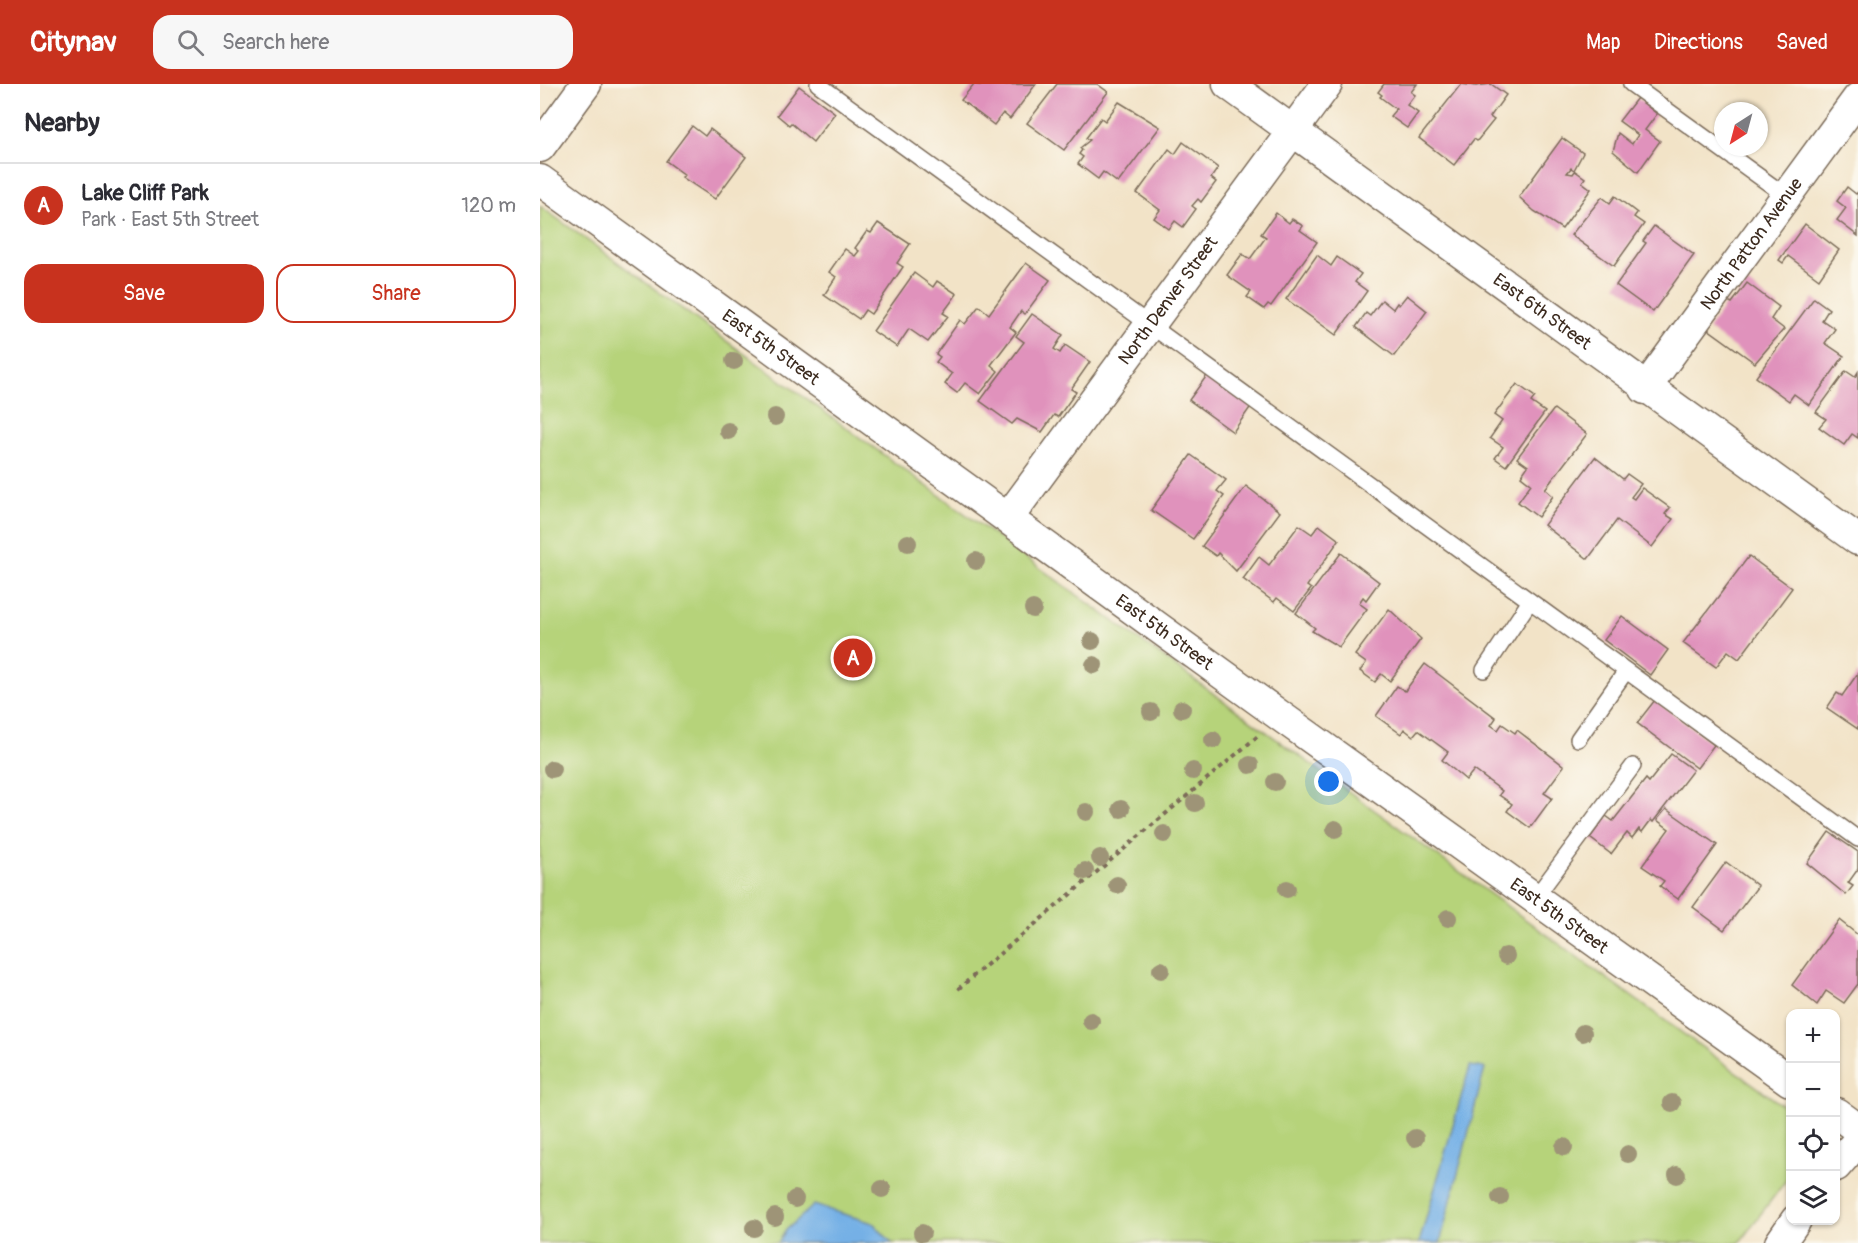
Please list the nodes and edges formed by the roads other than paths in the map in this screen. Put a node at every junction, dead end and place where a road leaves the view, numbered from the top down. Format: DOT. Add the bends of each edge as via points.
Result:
graph roads {
  1 [pos="586,84"];
  2 [pos="818,84"];
  3 [pos="1228,84"];
  4 [pos="1327,84"];
  5 [pos="1631,84"];
  6 [pos="1858,98"];
  7 [pos="1293,131"];
  8 [pos="540,147"];
  9 [pos="540,180"];
  10 [pos="1786,196"];
  11 [pos="1148,325"];
  12 [pos="1645,388"];
  13 [pos="1008,518"];
  14 [pos="1858,540"];
  15 [pos="1530,601"];
  16 [pos="1484,670"];
  17 [pos="1626,671"];
  18 [pos="1578,739"];
  19 [pos="1633,766"];
  20 [pos="1858,839"];
  21 [pos="1534,898"];
  22 [pos="1786,1077"];
  23 [pos="1840,1116"];
  24 [pos="1858,1129"];
  25 [pos="1858,1141"];
  26 [pos="1840,1161"];
  27 [pos="1793,1225"];
  28 [pos="1780,1243"];
  1 -- 8 [label="street"];
  2 -- 11 [label="lane"];
  3 -- 7 [label="street, East 6th Street"];
  4 -- 7 [label="street, North Denver Street"];
  5 -- 10 [label="lane"];
  6 -- 10 [label="street, North Patton Avenue"];
  7 -- 11 [label="street, North Denver Street"];
  7 -- 12 [label="street, East 6th Street"];
  9 -- 13 [label="street, East 5th Street"];
  10 -- 12 [label="street, North Patton Avenue"];
  11 -- 13 [label="street, North Denver Street"];
  11 -- 15 [label="lane"];
  12 -- 14 [label="street, East 6th Street"];
  13 -- 21 [label="street, East 5th Street"];
  15 -- 16 [label="lane"];
  15 -- 17 [label="lane"];
  17 -- 18 [label="lane"];
  17 -- 20 [label="lane"];
  19 -- 21 [label="lane"];
  21 -- 22 [label="street, East 5th Street"];
  23 -- 24 [label="street"];
  25 -- 26 [label="street"];
  27 -- 28 [label="street"];
}
